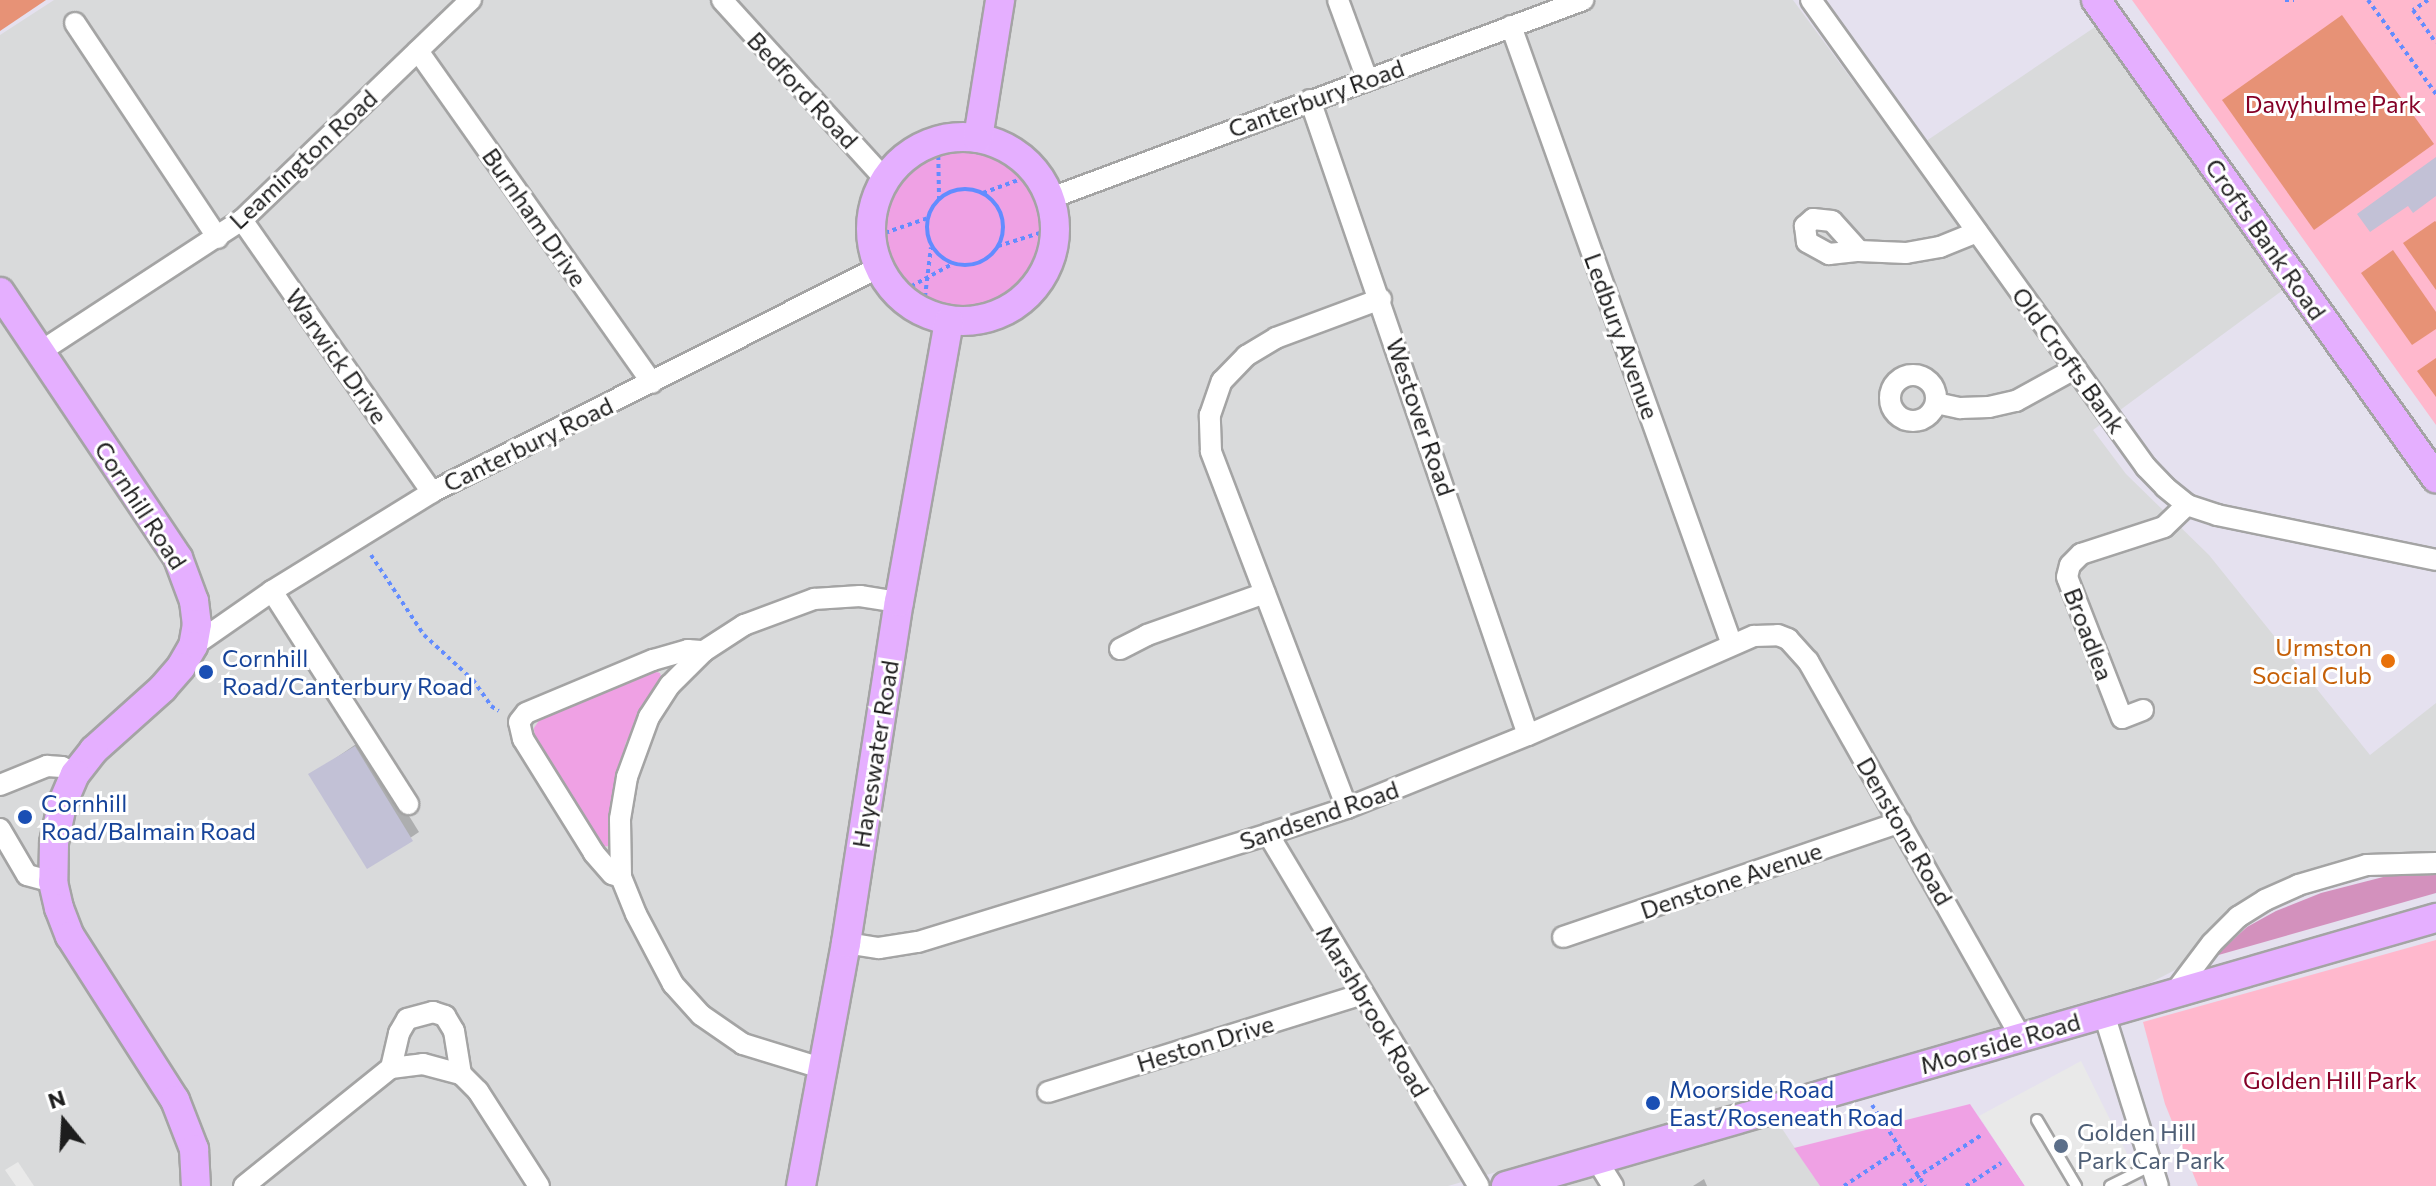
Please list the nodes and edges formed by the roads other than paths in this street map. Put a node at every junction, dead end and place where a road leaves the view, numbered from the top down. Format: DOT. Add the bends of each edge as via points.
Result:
graph roads {
  1 [pos="471,0"];
  2 [pos="722,0"];
  3 [pos="1000,0"];
  4 [pos="1338,0"];
  5 [pos="1583,0"];
  6 [pos="1811,0"];
  7 [pos="2096,0"];
  8 [pos="75,23"];
  9 [pos="1511,26"];
  10 [pos="418,51"];
  11 [pos="1367,79"];
  12 [pos="1310,100"];
  13 [pos="978,138"];
  14 [pos="885,179"];
  15 [pos="1051,198"];
  16 [pos="242,220"];
  17 [pos="1977,232"];
  18 [pos="218,238"];
  19 [pos="1859,251"];
  20 [pos="878,268"];
  21 [pos="0,292"];
  22 [pos="1381,299"];
  23 [pos="936,317"];
  24 [pos="40,352"];
  25 [pos="2076,368"];
  26 [pos="652,383"];
  27 [pos="1936,403"];
  28 [pos="2436,478"];
  29 [pos="432,492"];
  30 [pos="2187,505"];
  31 [pos="2436,560"];
  32 [pos="272,591"];
  33 [pos="1265,593"];
  34 [pos="899,602"];
  35 [pos="1778,635"];
  36 [pos="1732,645"];
  37 [pos="193,646"];
  38 [pos="1120,649"];
  39 [pos="704,651"];
  40 [pos="2143,710"];
  41 [pos="1528,735"];
  42 [pos="75,774"];
  43 [pos="0,785"];
  44 [pos="408,804"];
  45 [pos="1347,808"];
  46 [pos="1900,822"];
  47 [pos="0,829"];
  48 [pos="1268,834"];
  49 [pos="2436,863"];
  50 [pos="621,877"];
  51 [pos="53,882"];
  52 [pos="2436,918"];
  53 [pos="1563,937"];
  54 [pos="846,943"];
  55 [pos="1362,994"];
  56 [pos="2172,996"];
  57 [pos="2104,1014"];
  58 [pos="2021,1037"];
  59 [pos="391,1068"];
  60 [pos="821,1068"];
  61 [pos="461,1074"];
  62 [pos="1048,1092"];
  63 [pos="2037,1120"];
  64 [pos="1596,1159"];
  65 [pos="2150,1166"];
  66 [pos="196,1186"];
  67 [pos="244,1186"];
  68 [pos="539,1186"];
  69 [pos="801,1186"];
  70 [pos="1479,1186"];
  71 [pos="1506,1186"];
  72 [pos="1613,1186"];
  73 [pos="2076,1186"];
  74 [pos="2110,1186"];
  75 [pos="2158,1186"];
  1 -- 10 [label="street, Leamington Road"];
  2 -- 14 [label="street, Bedford Road"];
  3 -- 13 [label="main road"];
  4 -- 11 [label="street"];
  5 -- 9 [label="street, Canterbury Road"];
  6 -- 17 [label="street, Old Crofts Bank"];
  7 -- 28 [label="main road, Crofts Bank Road"];
  8 -- 18 [label="street"];
  9 -- 11 [label="street, Canterbury Road"];
  9 -- 36 [label="street, Ledbury Avenue"];
  10 -- 16 [label="street, Leamington Road"];
  10 -- 26 [label="street, Burnham Drive"];
  11 -- 12 [label="street, Canterbury Road"];
  12 -- 15 [label="street, Canterbury Road"];
  12 -- 22 [label="street, Westover Road"];
  13 -- 14 [label="main road" via="938,140 899,162"];
  13 -- 15 [label="main road" via="1010,150 1037,173"];
  14 -- 20 [label="main road" via="873,207 870,238"];
  15 -- 23 [label="main road" via="1053,254 1024,299 989,317"];
  16 -- 18 [label="street, Leamington Road"];
  16 -- 29 [label="street, Warwick Drive"];
  17 -- 19 [label="street" via="1906,253"];
  17 -- 25 [label="street, Old Crofts Bank"];
  18 -- 24 [label="street, Leamington Road"];
  20 -- 23 [label="main road" via="897,294"];
  20 -- 26 [label="street, Canterbury Road"];
  21 -- 24 [label="main road, Cornhill Road"];
  22 -- 33 [label="street" via="1276,338 1246,356 1222,381 1210,415 1211,451"];
  22 -- 41 [label="street, Westover Road"];
  23 -- 34 [label="main road, Hayeswater Road"];
  24 -- 37 [label="main road, Cornhill Road" via="178,558 194,601"];
  25 -- 27 [label="street" via="2016,401 1960,408"];
  25 -- 30 [label="street, Old Crofts Bank" via="2146,467"];
  26 -- 29 [label="street, Canterbury Road"];
  29 -- 32 [label="street, Canterbury Road"];
  30 -- 31 [label="street, Old Crofts Bank"];
  30 -- 40 [label="street, Broadlea" via="2164,527 2081,554 2067,577 2122,718"];
  32 -- 37 [label="street, Canterbury Road"];
  32 -- 44 [label="street"];
  33 -- 38 [label="street"];
  33 -- 45 [label="street"];
  34 -- 39 [label="street" via="860,596 814,599 744,625"];
  34 -- 54 [label="main road, Hayeswater Road"];
  35 -- 36 [label="street, Sandsend Road" via="1754,636"];
  35 -- 46 [label="street, Denstone Road" via="1808,661"];
  36 -- 41 [label="street, Sandsend Road"];
  37 -- 42 [label="main road" via="163,688"];
  39 -- 50 [label="street" via="670,685 638,741 620,819"];
  39 -- 50 [label="street" via="653,660 526,713 519,722 523,739 594,853"];
  41 -- 45 [label="street, Sandsend Road"];
  42 -- 43 [label="street" via="47,766"];
  42 -- 51 [label="main road" via="54,843"];
  45 -- 48 [label="street, Sandsend Road"];
  46 -- 53 [label="street, Denstone Avenue"];
  46 -- 58 [label="street, Denstone Road"];
  47 -- 51 [label="street" via="27,875"];
  48 -- 54 [label="street, Sandsend Road" via="918,942 879,948"];
  48 -- 55 [label="street, Marshbrook Road"];
  49 -- 56 [label="street" via="2367,865 2265,900 2212,943"];
  50 -- 60 [label="street" via="662,966 701,1015 743,1044"];
  51 -- 66 [label="main road" via="70,936 175,1100 194,1149"];
  52 -- 56 [label="main road, Moorside Road"];
  54 -- 60 [label="main road, Hayeswater Road"];
  55 -- 62 [label="street, Heston Drive"];
  55 -- 70 [label="street, Marshbrook Road"];
  56 -- 57 [label="main road, Moorside Road"];
  57 -- 58 [label="main road, Moorside Road"];
  57 -- 65 [label="street"];
  58 -- 64 [label="main road, Moorside Road"];
  59 -- 61 [label="street" via="423,1064"];
  59 -- 61 [label="street" via="407,1019 433,1012 445,1016 454,1031"];
  59 -- 67 [label="street"];
  60 -- 69 [label="main road, Hayeswater Road"];
  61 -- 68 [label="street" via="478,1091"];
  63 -- 73 [label="lane"];
  64 -- 71 [label="main road, Moorside Road"];
  64 -- 72 [label="street"];
  65 -- 74 [label="lane"];
  65 -- 75 [label="street"];
}
